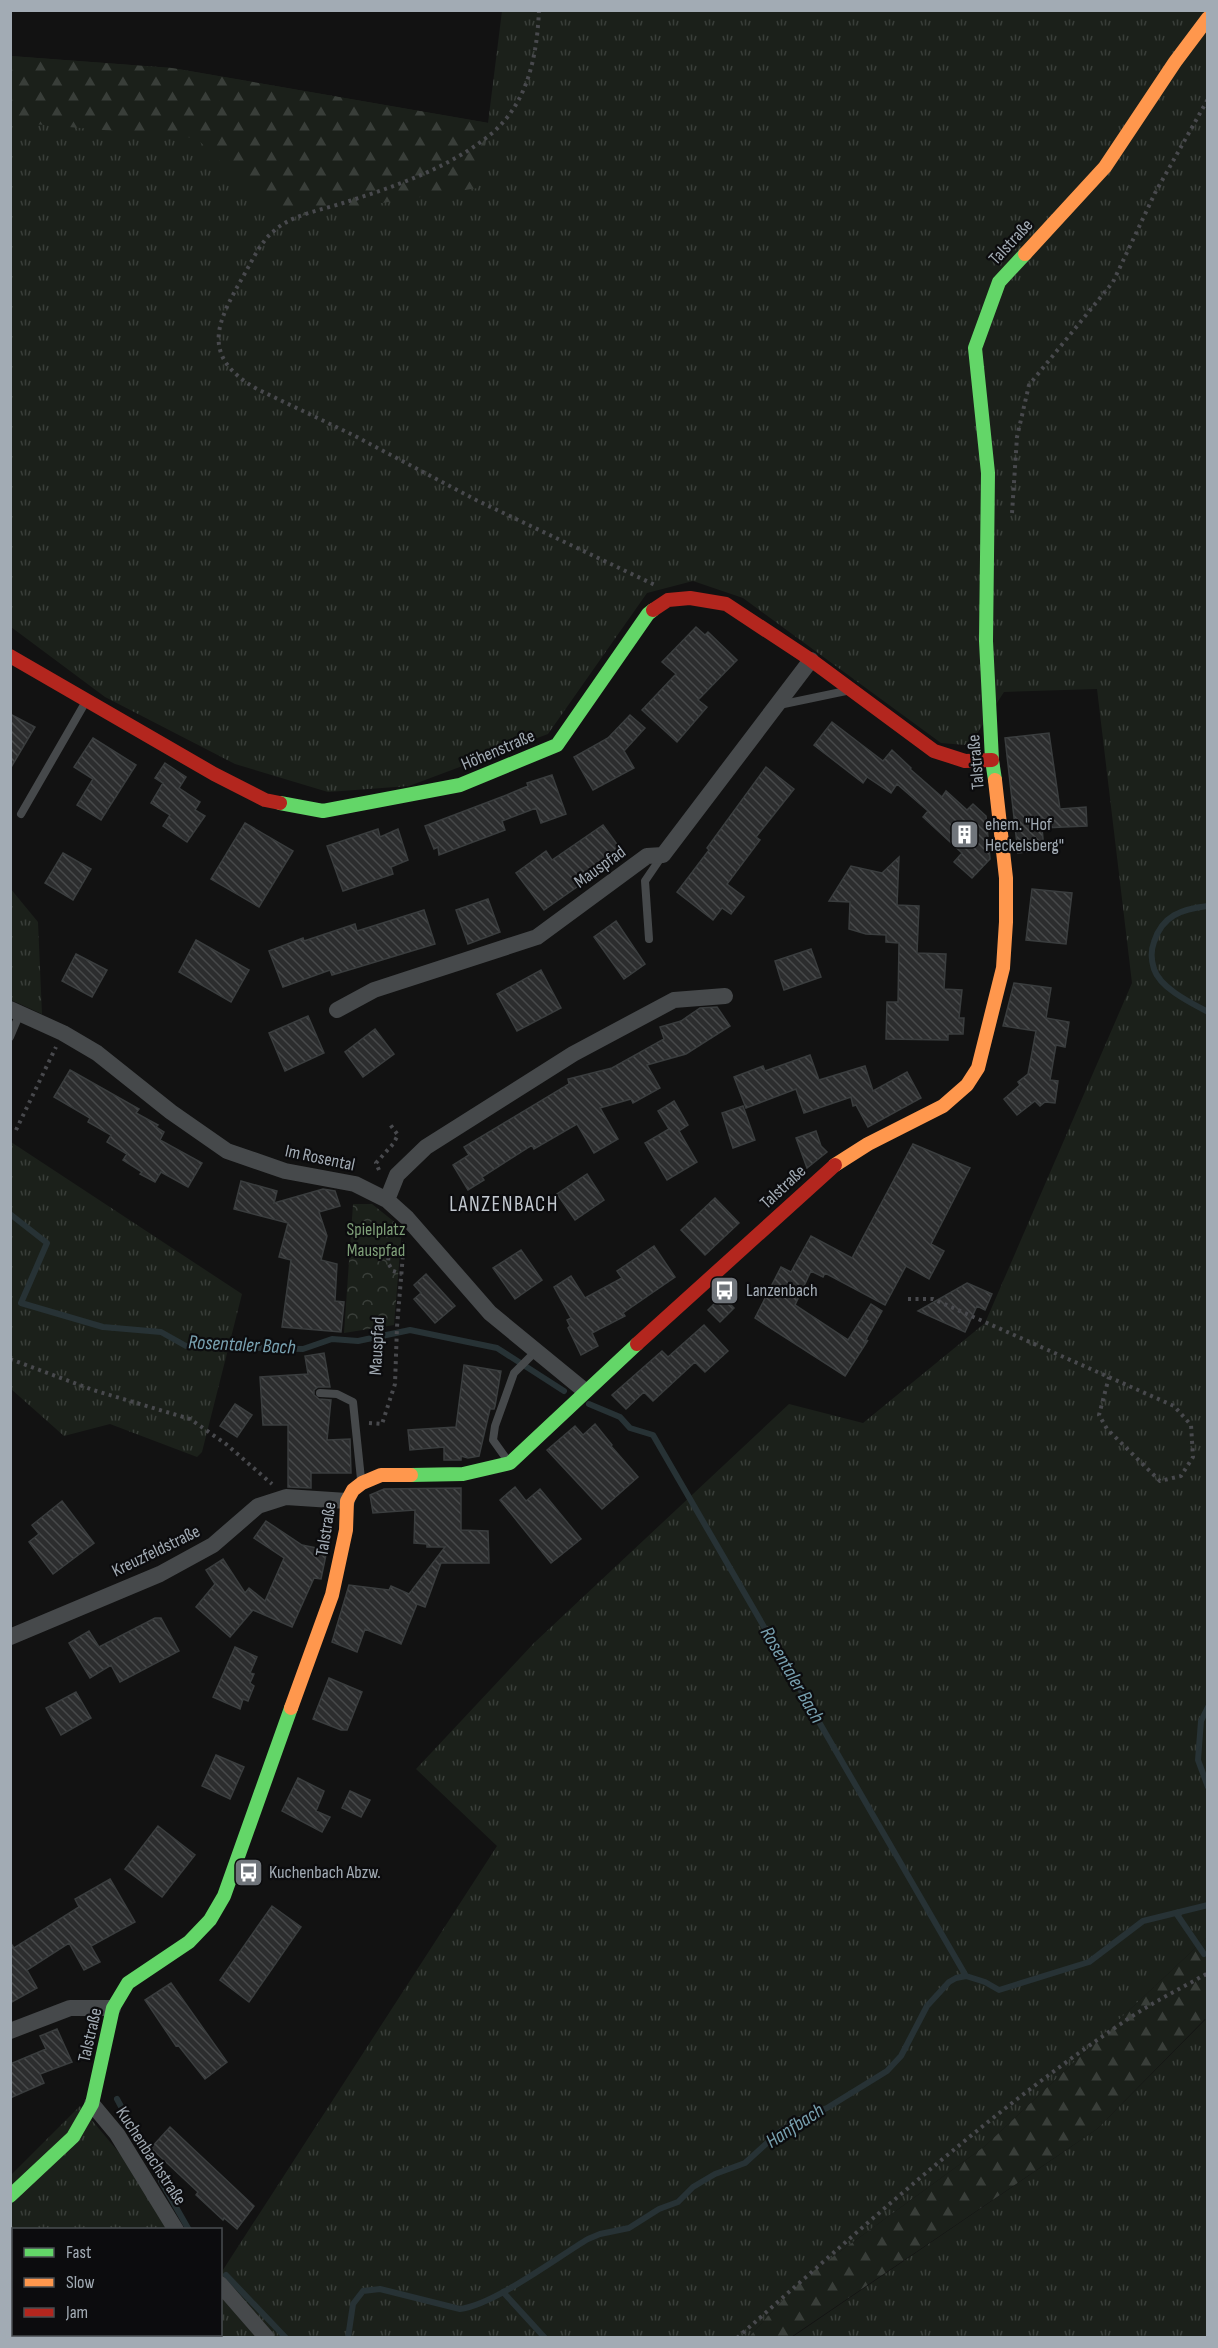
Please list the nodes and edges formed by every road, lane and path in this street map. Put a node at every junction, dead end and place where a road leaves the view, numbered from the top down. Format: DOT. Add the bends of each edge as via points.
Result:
graph roads {
  1 [pos="539,10"];
  2 [pos="1208,18"];
  3 [pos="1208,99"];
  4 [pos="1012,513"];
  5 [pos="638,575"];
  6 [pos="10,656"];
  7 [pos="811,660"];
  8 [pos="851,690"];
  9 [pos="86,701"];
  10 [pos="776,706"];
  11 [pos="992,760"];
  12 [pos="21,814"];
  13 [pos="663,855"];
  14 [pos="649,939"];
  15 [pos="725,996"];
  16 [pos="337,1010"];
  17 [pos="15,1011"];
  18 [pos="63,1033"];
  19 [pos="10,1037"];
  20 [pos="389,1123"];
  21 [pos="16,1130"];
  22 [pos="383,1156"];
  23 [pos="387,1200"];
  24 [pos="407,1218"];
  25 [pos="389,1250"];
  26 [pos="402,1274"];
  27 [pos="908,1299"];
  28 [pos="10,1359"];
  29 [pos="528,1359"];
  30 [pos="1109,1377"];
  31 [pos="585,1391"];
  32 [pos="320,1393"];
  33 [pos="357,1422"];
  34 [pos="510,1463"];
  35 [pos="362,1483"];
  36 [pos="286,1497"];
  37 [pos="348,1501"];
  38 [pos="10,1636"];
  39 [pos="1208,1973"];
  40 [pos="113,2008"];
  41 [pos="10,2031"];
  42 [pos="92,2104"];
  43 [pos="10,2196"];
  44 [pos="175,2228"];
  45 [pos="222,2286"];
  46 [pos="267,2337"];
  47 [pos="737,2337"];
  1 -- 5 [label="path" via="532,71 510,115 491,134 439,166 276,229 263,242 224,309 217,340 228,366 244,382 476,500"];
  2 -- 11 [label="main road, Talstraße" via="1105,167 999,282 975,348 988,473 986,641"];
  3 -- 4 [label="path" via="1155,193 1113,282 1029,385 1017,437"];
  6 -- 9 [label="main road, Höhenstraße"];
  7 -- 8 [label="main road, Höhenstraße"];
  7 -- 9 [label="main road, Höhenstraße" via="726,604 690,598 668,600 648,614 557,745 460,785 323,811 265,800"];
  7 -- 10 [label="street"];
  8 -- 10 [label="lane"];
  8 -- 11 [label="main road, Höhenstraße" via="934,751 965,761"];
  9 -- 12 [label="lane"];
  10 -- 13 [label="street"];
  11 -- 31 [label="main road, Talstraße" via="1001,820 1006,922 1003,968 978,1068 943,1106 868,1144 829,1169"];
  13 -- 14 [label="lane" via="645,881"];
  13 -- 16 [label="street, Mauspfad" via="647,856 537,937 374,990"];
  15 -- 23 [label="street" via="674,1000 573,1054 426,1147 397,1175"];
  17 -- 18 [label="street, Im Rosental"];
  17 -- 19 [label="lane"];
  18 -- 21 [label="path"];
  18 -- 23 [label="street, Im Rosental" via="97,1053 227,1151 285,1171 355,1184"];
  20 -- 22 [label="path" via="398,1135"];
  23 -- 24 [label="street, Im Rosental"];
  24 -- 26 [label="path, Mauspfad"];
  24 -- 29 [label="street, Im Rosental"];
  25 -- 26 [label="path" via="388,1263 393,1271"];
  26 -- 33 [label="path, Mauspfad" via="395,1384 382,1424"];
  27 -- 30 [label="path" via="933,1299"];
  28 -- 36 [label="path" via="93,1390 190,1419 226,1444"];
  29 -- 31 [label="street, Im Rosental"];
  29 -- 34 [label="lane" via="514,1373 495,1426 494,1440"];
  30 -- 30 [label="path" via="1174,1406 1191,1425 1193,1457 1181,1476 1160,1481 1107,1429 1099,1415"];
  31 -- 34 [label="main road, Talstraße"];
  32 -- 33 [label="lane" via="338,1394 353,1402"];
  33 -- 35 [label="lane"];
  34 -- 35 [label="main road" via="463,1474 381,1475"];
  35 -- 37 [label="main road, Talstraße"];
  36 -- 37 [label="street, Kreuzfeldstraße"];
  36 -- 38 [label="street, Kreuzfeldstraße" via="258,1506 213,1545 160,1574"];
  37 -- 40 [label="main road, Talstraße" via="332,1595 224,1896 210,1920 189,1942 128,1983"];
  39 -- 47 [label="path" via="1126,2020 1020,2098"];
  40 -- 41 [label="street" via="70,2008"];
  40 -- 42 [label="main road, Talstraße"];
  42 -- 43 [label="main road, Talstraße" via="73,2137"];
  42 -- 44 [label="street, Kuchenbachstraße" via="117,2134"];
  45 -- 46 [label="street"];
}
